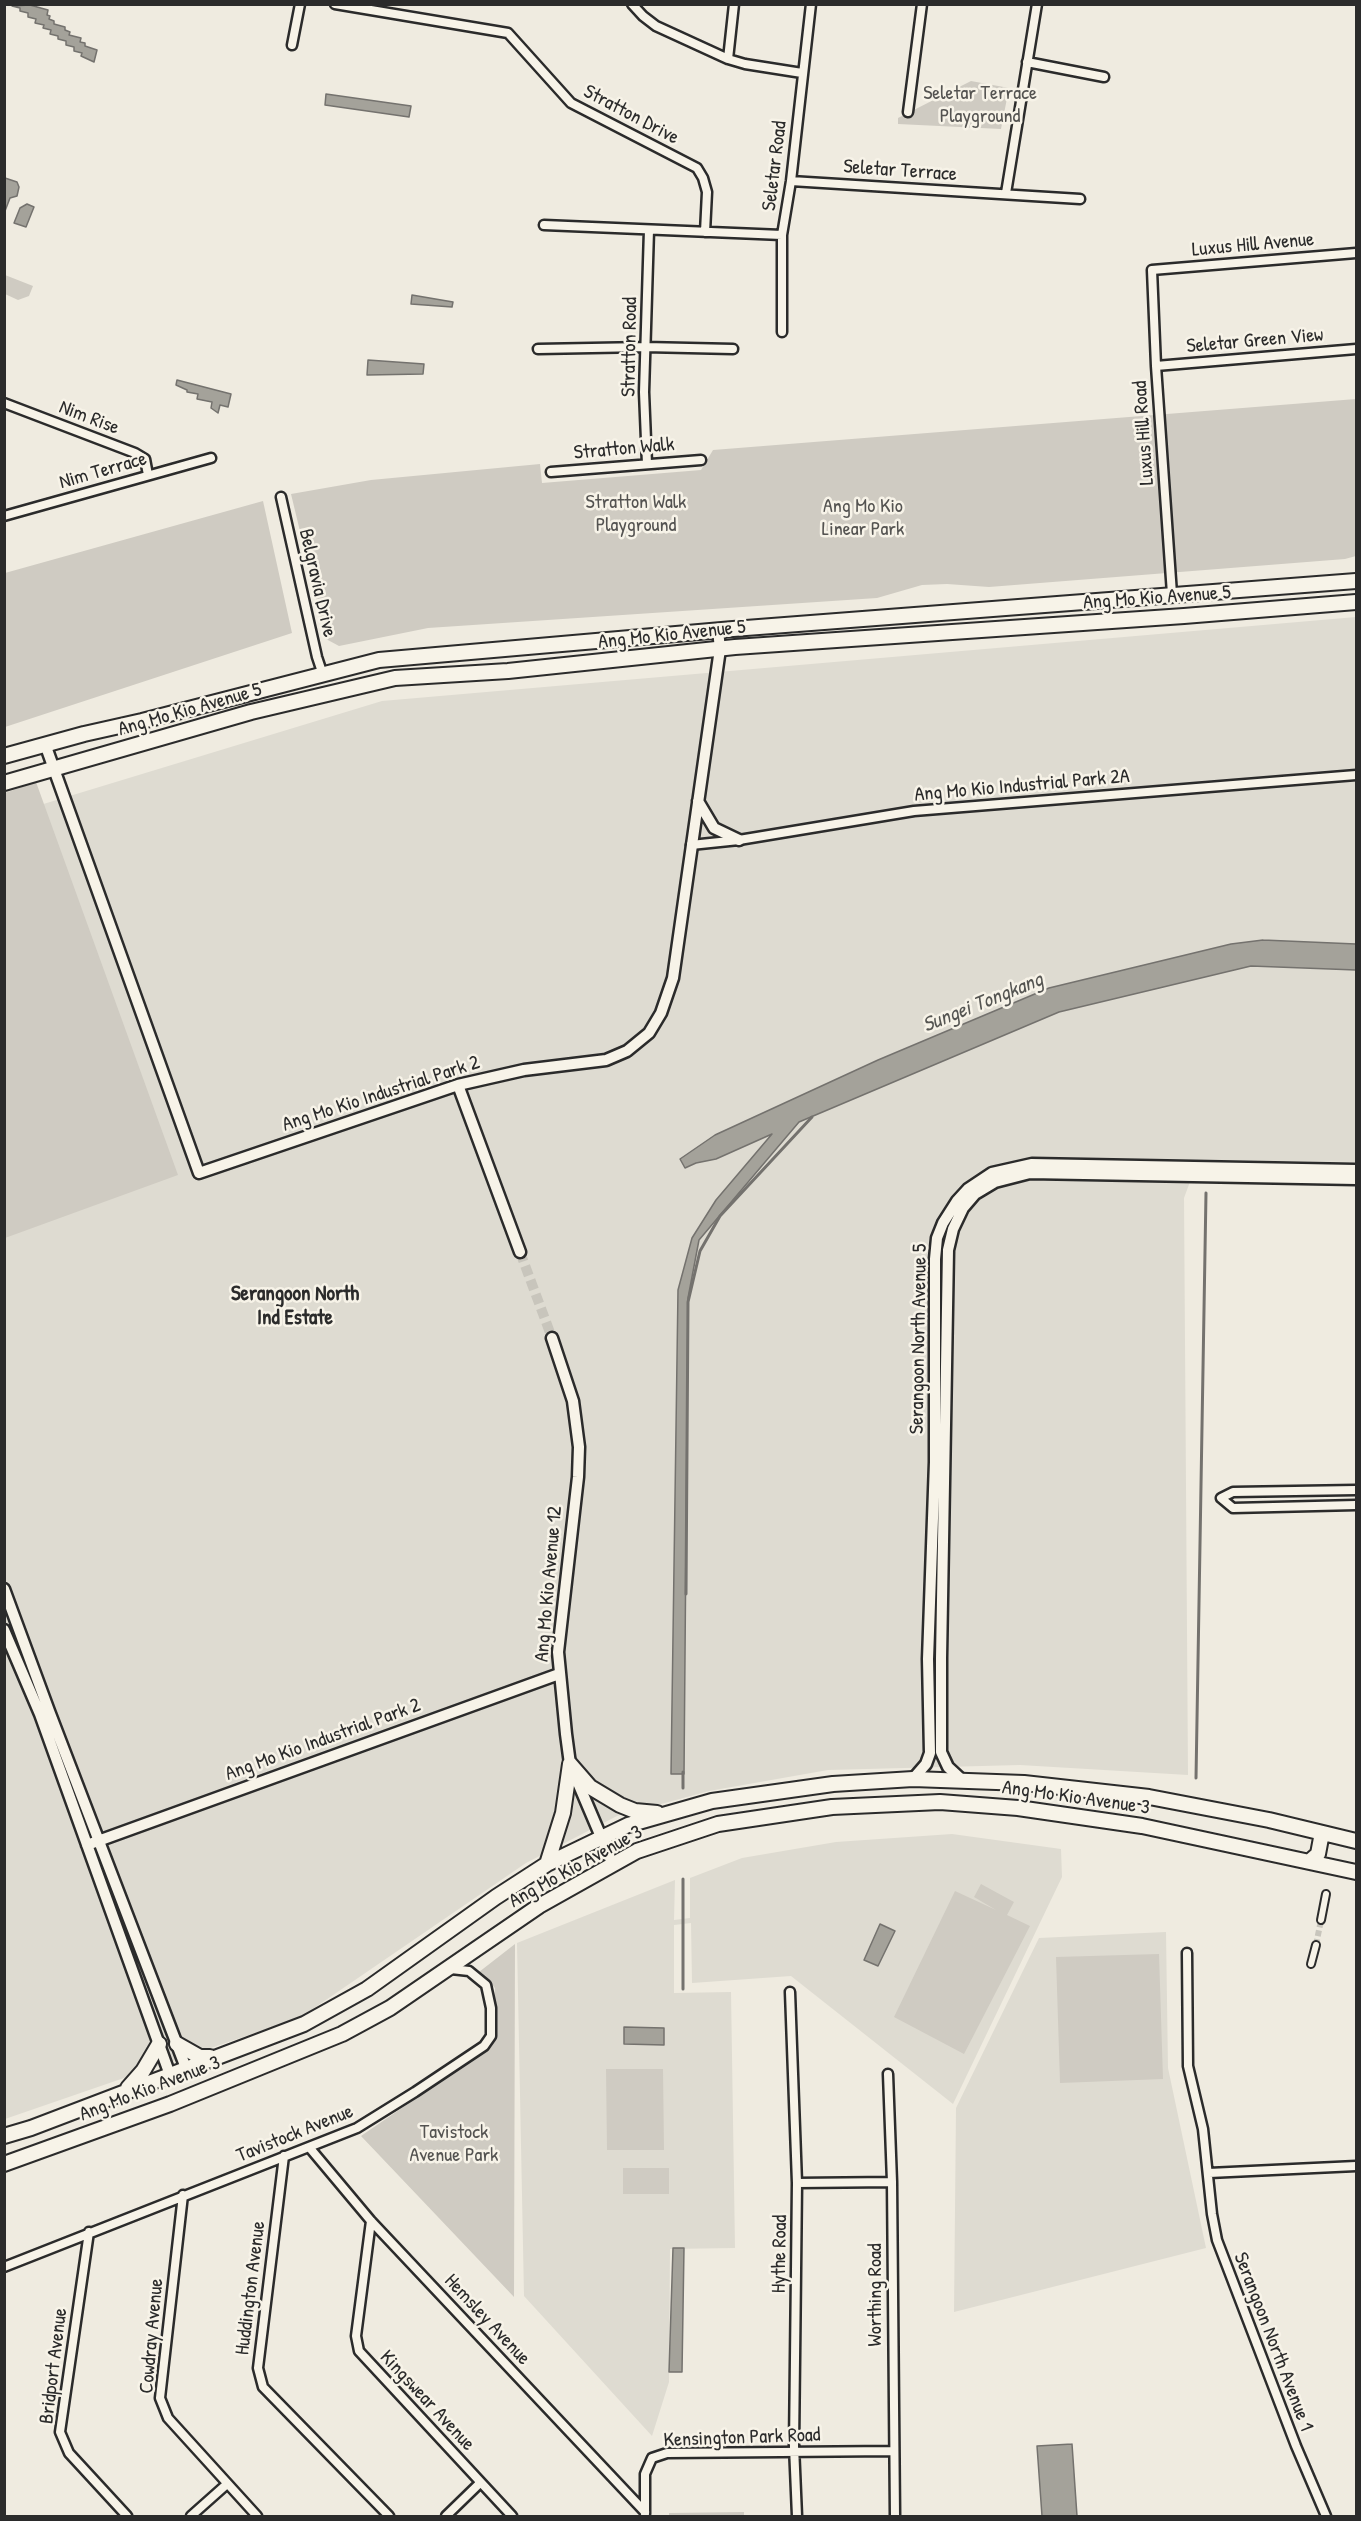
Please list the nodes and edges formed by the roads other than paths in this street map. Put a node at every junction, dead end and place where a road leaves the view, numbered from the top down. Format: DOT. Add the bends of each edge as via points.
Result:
graph roads {
  1 [pos="300,4"];
  2 [pos="335,4"];
  3 [pos="632,4"];
  4 [pos="734,4"];
  5 [pos="811,4"];
  6 [pos="922,4"];
  7 [pos="1037,4"];
  8 [pos="292,45"];
  9 [pos="728,59"];
  10 [pos="1027,62"];
  11 [pos="802,74"];
  12 [pos="1104,77"];
  13 [pos="908,112"];
  14 [pos="791,181"];
  15 [pos="1006,193"];
  16 [pos="1080,198"];
  17 [pos="544,225"];
  18 [pos="649,230"];
  19 [pos="705,232"];
  20 [pos="782,235"];
  21 [pos="1356,253"];
  22 [pos="1152,270"];
  23 [pos="782,332"];
  24 [pos="645,347"];
  25 [pos="538,349"];
  26 [pos="733,349"];
  27 [pos="1356,349"];
  28 [pos="1156,366"];
  29 [pos="4,404"];
  30 [pos="211,458"];
  31 [pos="700,460"];
  32 [pos="647,464"];
  33 [pos="551,472"];
  34 [pos="148,475"];
  35 [pos="281,497"];
  36 [pos="4,516"];
  37 [pos="1356,581"];
  38 [pos="1172,594"];
  39 [pos="1073,602"];
  40 [pos="1356,602"];
  41 [pos="1089,623"];
  42 [pos="718,630"];
  43 [pos="720,649"];
  44 [pos="323,675"];
  45 [pos="45,744"];
  46 [pos="8,753"];
  47 [pos="53,768"];
  48 [pos="1356,775"];
  49 [pos="4,783"];
  50 [pos="698,801"];
  51 [pos="739,840"];
  52 [pos="692,844"];
  53 [pos="458,1085"];
  54 [pos="1356,1170"];
  55 [pos="1356,1179"];
  56 [pos="520,1252"];
  57 [pos="552,1338"];
  58 [pos="1356,1490"];
  59 [pos="1252,1491"];
  60 [pos="1356,1505"];
  61 [pos="1253,1508"];
  62 [pos="4,1589"];
  63 [pos="4,1630"];
  64 [pos="559,1674"];
  65 [pos="570,1764"];
  66 [pos="913,1779"];
  67 [pos="962,1780"];
  68 [pos="664,1813"];
  69 [pos="1319,1832"];
  70 [pos="602,1838"];
  71 [pos="100,1839"];
  72 [pos="1356,1841"];
  73 [pos="87,1845"];
  74 [pos="1310,1861"];
  75 [pos="547,1864"];
  76 [pos="613,1864"];
  77 [pos="1356,1872"];
  78 [pos="1326,1894"];
  79 [pos="1320,1920"];
  80 [pos="1316,1945"];
  81 [pos="1187,1953"];
  82 [pos="1311,1964"];
  83 [pos="447,1969"];
  84 [pos="790,1992"];
  85 [pos="320,2016"];
  86 [pos="331,2038"];
  87 [pos="159,2044"];
  88 [pos="177,2044"];
  89 [pos="214,2058"];
  90 [pos="186,2068"];
  91 [pos="888,2074"];
  92 [pos="170,2075"];
  93 [pos="127,2090"];
  94 [pos="4,2136"];
  95 [pos="309,2147"];
  96 [pos="284,2156"];
  97 [pos="4,2163"];
  98 [pos="1356,2166"];
  99 [pos="1209,2173"];
  100 [pos="892,2182"];
  101 [pos="797,2183"];
  102 [pos="183,2195"];
  103 [pos="371,2221"];
  104 [pos="89,2232"];
  105 [pos="4,2267"];
  106 [pos="794,2451"];
  107 [pos="894,2451"];
  108 [pos="480,2483"];
  109 [pos="227,2484"];
  110 [pos="645,2514"];
  111 [pos="127,2517"];
  112 [pos="191,2517"];
  113 [pos="257,2517"];
  114 [pos="389,2517"];
  115 [pos="446,2517"];
  116 [pos="512,2517"];
  117 [pos="797,2517"];
  118 [pos="895,2517"];
  119 [pos="1326,2517"];
  1 -- 8 [label="street"];
  2 -- 19 [label="street, Stratton Drive" via="508,33 571,103 697,168 707,192"];
  3 -- 9 [label="street" via="656,26"];
  4 -- 9 [label="street"];
  5 -- 11 [label="street, Seletar Road"];
  6 -- 13 [label="street"];
  7 -- 10 [label="street"];
  9 -- 11 [label="street"];
  10 -- 12 [label="street"];
  10 -- 15 [label="street"];
  11 -- 14 [label="street, Seletar Road"];
  14 -- 15 [label="street, Seletar Terrace"];
  14 -- 20 [label="street, Seletar Road"];
  15 -- 16 [label="street, Seletar Terrace"];
  17 -- 18 [label="street"];
  18 -- 19 [label="street"];
  18 -- 24 [label="street, Stratton Road"];
  19 -- 20 [label="street"];
  20 -- 23 [label="street, Seletar Road"];
  21 -- 22 [label="street, Luxus Hill Avenue"];
  22 -- 28 [label="street, Luxus Hill Road"];
  24 -- 25 [label="street"];
  24 -- 26 [label="street"];
  24 -- 32 [label="street, Stratton Road"];
  27 -- 28 [label="street, Seletar Green View"];
  28 -- 38 [label="street, Luxus Hill Road"];
  29 -- 34 [label="street, Nim Rise" via="135,453 145,459"];
  30 -- 34 [label="street, Nim Terrace"];
  31 -- 32 [label="street, Stratton Walk"];
  32 -- 33 [label="street, Stratton Walk"];
  34 -- 36 [label="street, Nim Terrace"];
  35 -- 44 [label="street, Belgravia Drive"];
  37 -- 38 [label="main road, Ang Mo Kio Avenue 5"];
  38 -- 39 [label="main road, Ang Mo Kio Avenue 5"];
  39 -- 41 [label="main road"];
  39 -- 42 [label="main road, Ang Mo Kio Avenue 5"];
  40 -- 41 [label="main road, Ang Mo Kio Avenue 5"];
  41 -- 43 [label="main road, Ang Mo Kio Avenue 5"];
  42 -- 43 [label="street, Ang Mo Kio Industrial Park 2"];
  42 -- 44 [label="main road, Ang Mo Kio Avenue 5" via="389,659"];
  43 -- 47 [label="main road, Ang Mo Kio Avenue 5" via="508,671 395,678 251,712"];
  43 -- 50 [label="street, Ang Mo Kio Industrial Park 2"];
  44 -- 45 [label="main road, Ang Mo Kio Avenue 5"];
  45 -- 46 [label="main road, Ang Mo Kio Avenue 5"];
  45 -- 47 [label="street, Ang Mo Kio Industrial Park 2"];
  47 -- 49 [label="main road, Ang Mo Kio Avenue 5"];
  47 -- 53 [label="street, Ang Mo Kio Industrial Park 2" via="199,1173"];
  48 -- 51 [label="street, Ang Mo Kio Industrial Park 2A" via="914,811"];
  50 -- 51 [label="street" via="714,828"];
  50 -- 52 [label="street, Ang Mo Kio Industrial Park 2"];
  51 -- 52 [label="street, Ang Mo Kio Industrial Park 2A"];
  52 -- 53 [label="street, Ang Mo Kio Industrial Park 2" via="673,978 649,1033 627,1051 606,1060 524,1070"];
  53 -- 56 [label="street"];
  54 -- 66 [label="street, Serangoon North Avenue 5" via="1032,1164 992,1173 957,1201 937,1238 935,1259 935,1462 928,1652 930,1753"];
  55 -- 67 [label="street, Serangoon North Avenue 5" via="1030,1173 995,1182 975,1194 963,1208 948,1250 941,1658 941,1752 948,1767"];
  57 -- 64 [label="street, Ang Mo Kio Avenue 12" via="573,1401 579,1447"];
  58 -- 59 [label="street"];
  59 -- 61 [label="street"];
  59 -- 61 [label="street" via="1233,1492 1221,1498 1233,1508"];
  60 -- 61 [label="street"];
  62 -- 71 [label="street"];
  63 -- 73 [label="street" via="40,1714"];
  64 -- 65 [label="street, Ang Mo Kio Avenue 12"];
  64 -- 71 [label="street, Ang Mo Kio Industrial Park 2"];
  65 -- 68 [label="main road" via="590,1787 620,1804 635,1811"];
  65 -- 70 [label="street, Ang Mo Kio Avenue 12"];
  65 -- 75 [label="main road" via="563,1813"];
  66 -- 67 [label="main road, Ang Mo Kio Avenue 3"];
  66 -- 68 [label="main road, Ang Mo Kio Avenue 3" via="712,1801"];
  67 -- 69 [label="main road, Ang Mo Kio Avenue 3" via="1149,1797"];
  68 -- 70 [label="main road, Ang Mo Kio Avenue 3"];
  69 -- 72 [label="main road, Ang Mo Kio Avenue 3"];
  69 -- 74 [label="main road" via="1318,1854"];
  70 -- 75 [label="main road, Ang Mo Kio Avenue 3"];
  70 -- 76 [label="street, Ang Mo Kio Avenue 12"];
  71 -- 73 [label="street, Ang Mo Kio Industrial Park 2"];
  71 -- 88 [label="street"];
  73 -- 87 [label="street"];
  74 -- 76 [label="main road, Ang Mo Kio Avenue 3" via="1142,1826 1018,1808 940,1802 832,1807 718,1824 637,1851"];
  74 -- 77 [label="main road, Ang Mo Kio Avenue 3"];
  75 -- 85 [label="main road, Ang Mo Kio Avenue 3" via="383,1978"];
  76 -- 83 [label="main road, Ang Mo Kio Avenue 3" via="539,1906"];
  78 -- 79 [label="street"];
  80 -- 82 [label="street"];
  81 -- 99 [label="street, Serangoon North Avenue 1" via="1188,2066"];
  83 -- 86 [label="main road, Ang Mo Kio Avenue 3" via="390,2008"];
  83 -- 95 [label="street, Tavistock Avenue" via="469,1971 486,1985 491,2036 484,2046 357,2128"];
  84 -- 101 [label="street, Hythe Road"];
  85 -- 86 [label="main road" via="317,2033"];
  85 -- 89 [label="main road, Ang Mo Kio Avenue 3"];
  86 -- 97 [label="main road, Ang Mo Kio Avenue 3" via="170,2103"];
  87 -- 92 [label="street"];
  87 -- 93 [label="main road"];
  88 -- 89 [label="main road" via="200,2057"];
  88 -- 90 [label="street"];
  89 -- 90 [label="main road, Ang Mo Kio Avenue 3"];
  90 -- 92 [label="main road, Ang Mo Kio Avenue 3"];
  91 -- 100 [label="street, Worthing Road"];
  92 -- 93 [label="main road, Ang Mo Kio Avenue 3"];
  93 -- 94 [label="main road, Ang Mo Kio Avenue 3"];
  95 -- 96 [label="street, Tavistock Avenue"];
  95 -- 103 [label="street, Hemsley Avenue"];
  96 -- 102 [label="street, Tavistock Avenue"];
  96 -- 114 [label="street, Huddington Avenue" via="258,2368 264,2387"];
  98 -- 99 [label="street"];
  99 -- 119 [label="street, Serangoon North Avenue 1" via="1212,2214 1225,2263"];
  100 -- 101 [label="street"];
  100 -- 107 [label="street, Worthing Road"];
  101 -- 106 [label="street, Hythe Road"];
  102 -- 104 [label="street, Tavistock Avenue"];
  102 -- 109 [label="street, Cowdray Avenue" via="160,2398 168,2418"];
  103 -- 108 [label="street, Kingswear Avenue" via="356,2336 359,2351"];
  103 -- 110 [label="street, Hemsley Avenue"];
  104 -- 105 [label="street, Tavistock Avenue"];
  104 -- 111 [label="street, Bridport Avenue" via="60,2432 69,2454"];
  106 -- 107 [label="street, Kensington Park Road"];
  106 -- 110 [label="street, Kensington Park Road" via="670,2453 652,2458 645,2474"];
  106 -- 117 [label="street, Hythe Road"];
  107 -- 118 [label="street, Worthing Road"];
  108 -- 115 [label="street"];
  108 -- 116 [label="street, Kingswear Avenue"];
  109 -- 112 [label="street"];
  109 -- 113 [label="street, Cowdray Avenue"];
}
